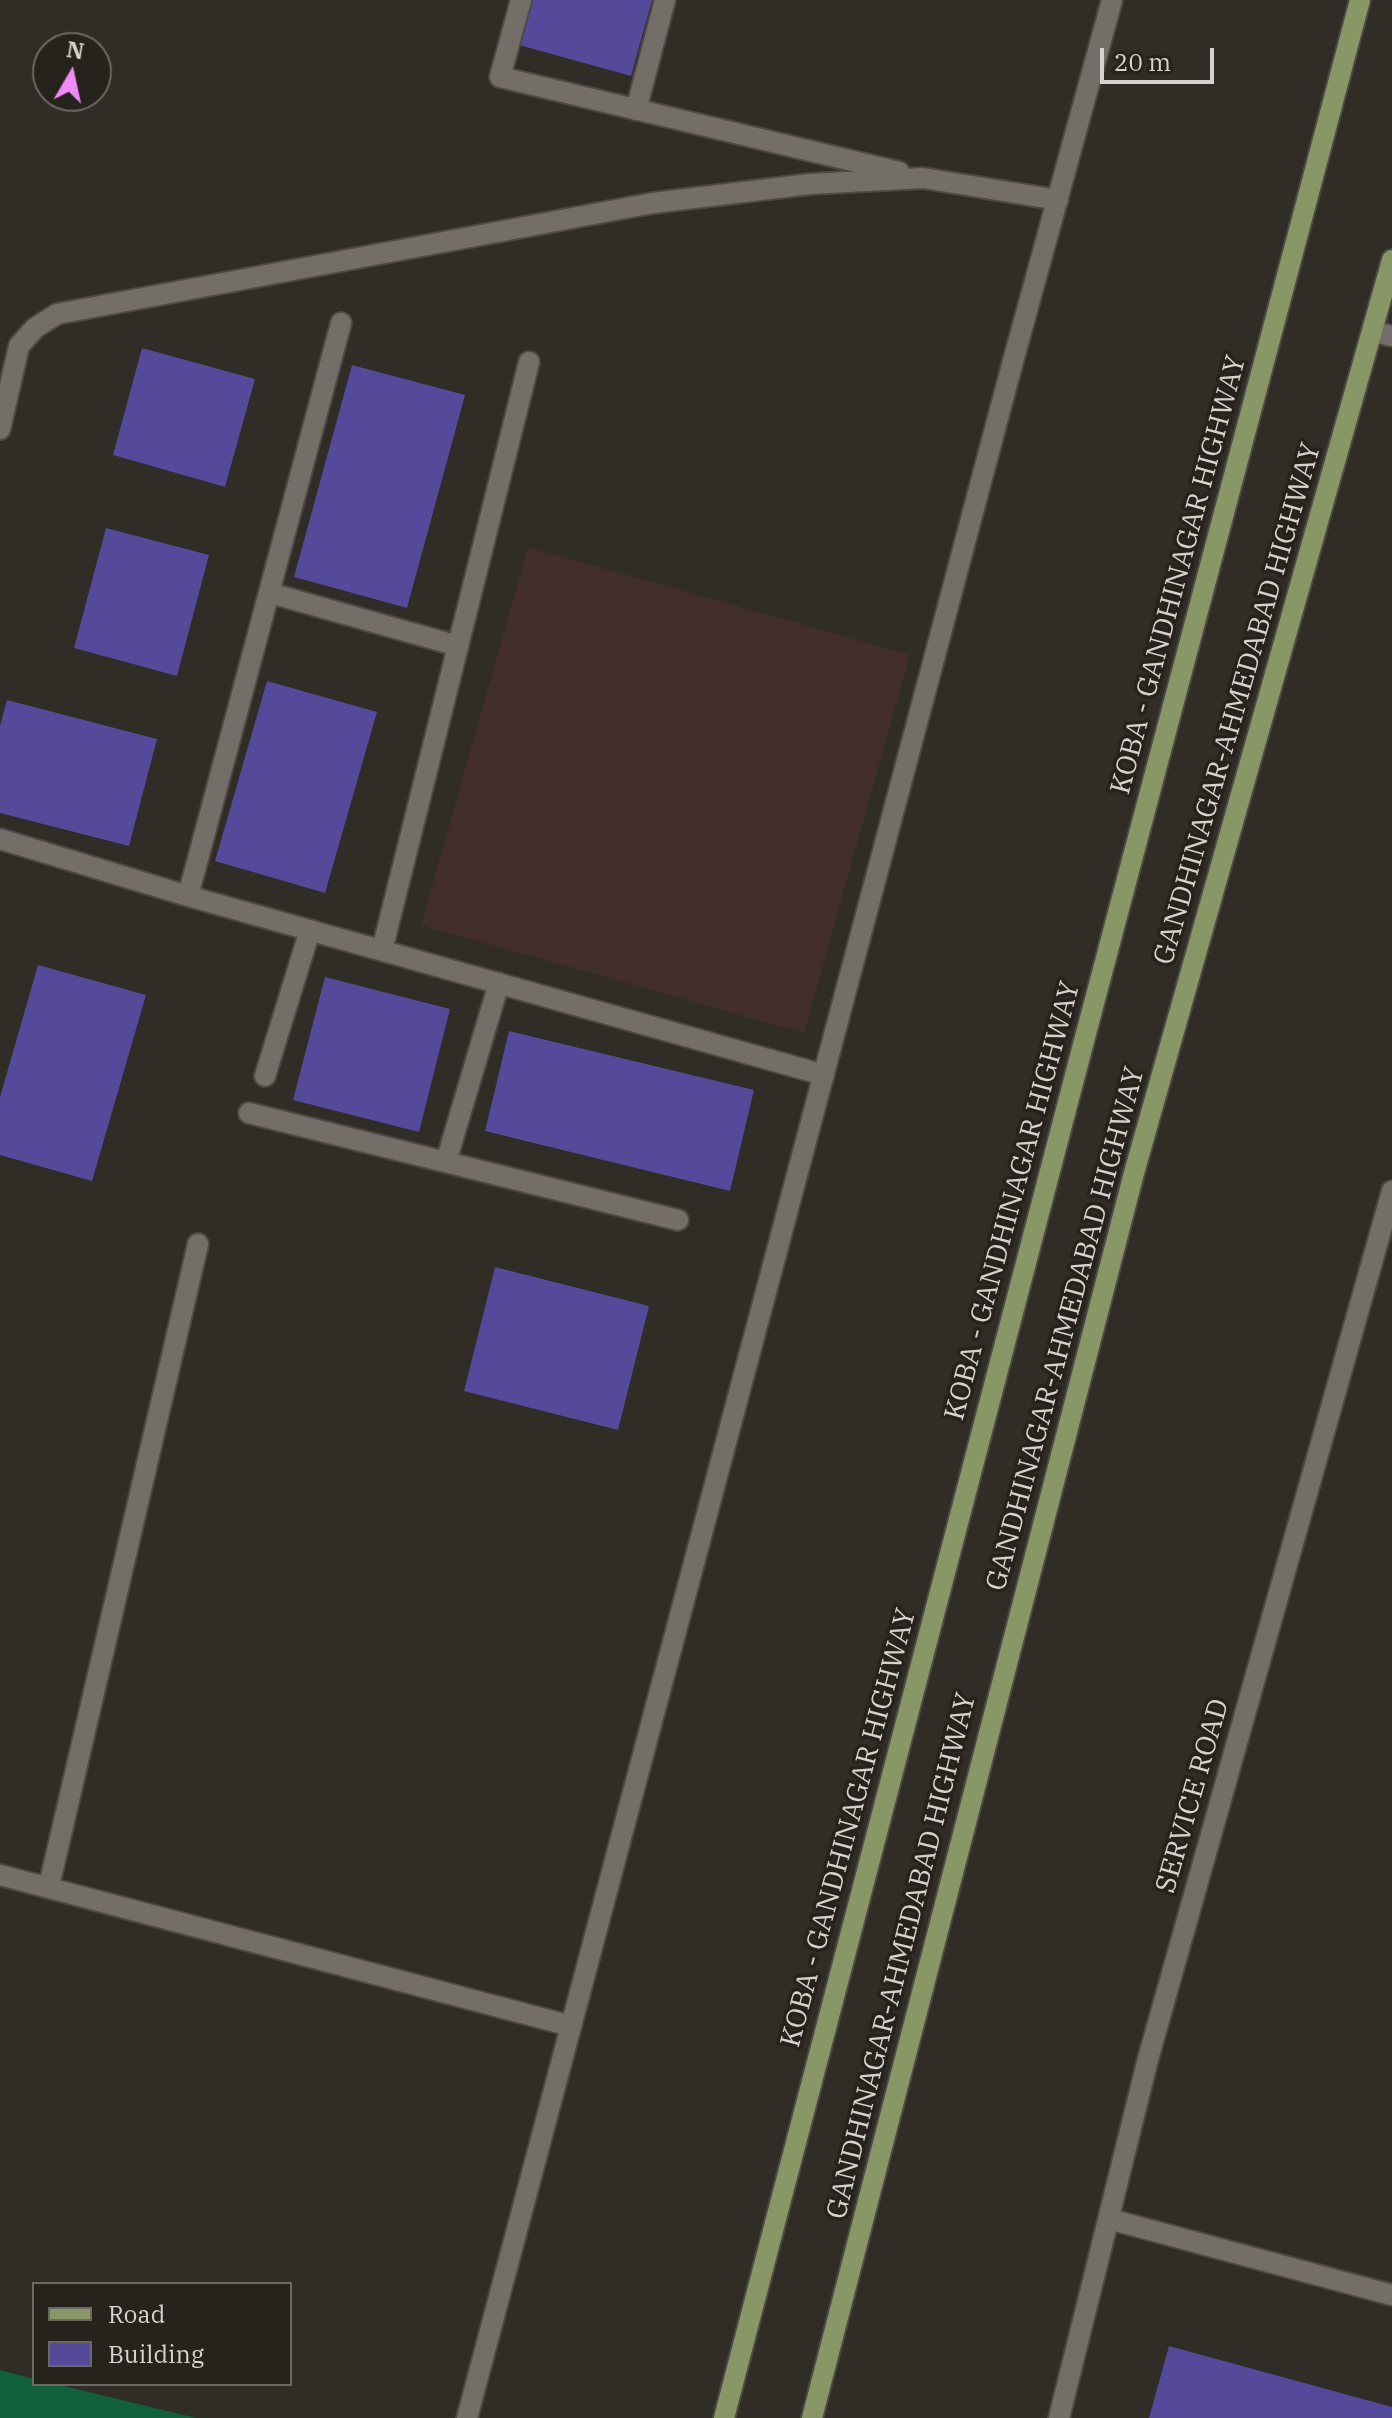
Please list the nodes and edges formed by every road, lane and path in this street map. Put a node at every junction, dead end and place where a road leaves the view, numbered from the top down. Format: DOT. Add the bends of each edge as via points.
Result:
graph roads {
  1 [pos="521,0"];
  2 [pos="665,0"];
  3 [pos="1112,0"];
  4 [pos="1360,0"];
  5 [pos="636,110"];
  6 [pos="923,178"];
  7 [pos="1058,200"];
  8 [pos="1392,260"];
  9 [pos="341,323"];
  10 [pos="1383,334"];
  11 [pos="10,346"];
  12 [pos="529,362"];
  13 [pos="0,429"];
  14 [pos="270,593"];
  15 [pos="458,646"];
  16 [pos="0,839"];
  17 [pos="188,896"];
  18 [pos="310,930"];
  19 [pos="382,950"];
  20 [pos="499,983"];
  21 [pos="824,1075"];
  22 [pos="265,1076"];
  23 [pos="249,1113"];
  24 [pos="446,1162"];
  25 [pos="1392,1191"];
  26 [pos="678,1220"];
  27 [pos="198,1244"];
  28 [pos="0,1875"];
  29 [pos="49,1886"];
  30 [pos="571,2026"];
  31 [pos="1109,2219"];
  32 [pos="1392,2295"];
  33 [pos="467,2418"];
  34 [pos="724,2418"];
  35 [pos="812,2418"];
  36 [pos="1059,2418"];
  1 -- 5 [label="street" via="500,77"];
  2 -- 5 [label="street"];
  3 -- 7 [label="street"];
  4 -- 34 [label="main road, KOBA - GANDHINAGAR HIGHWAY"];
  5 -- 6 [label="street"];
  6 -- 7 [label="street"];
  6 -- 11 [label="street" via="810,184 653,203 456,238 57,314"];
  7 -- 21 [label="street"];
  8 -- 10 [label="main road, GANDHINAGAR-AHMEDABAD HIGHWAY"];
  9 -- 14 [label="street"];
  10 -- 35 [label="main road, GANDHINAGAR-AHMEDABAD HIGHWAY" via="1134,1173"];
  11 -- 13 [label="street"];
  12 -- 15 [label="street"];
  14 -- 15 [label="street"];
  14 -- 17 [label="street"];
  15 -- 19 [label="street"];
  16 -- 17 [label="street"];
  17 -- 18 [label="street"];
  18 -- 19 [label="street"];
  18 -- 22 [label="street"];
  19 -- 20 [label="street"];
  20 -- 21 [label="street"];
  20 -- 24 [label="street"];
  21 -- 30 [label="street"];
  23 -- 24 [label="street"];
  24 -- 26 [label="street"];
  25 -- 31 [label="street, SERVICE ROAD" via="1148,2059"];
  27 -- 29 [label="street"];
  28 -- 29 [label="street"];
  29 -- 30 [label="street"];
  30 -- 33 [label="street"];
  31 -- 32 [label="street"];
  31 -- 36 [label="street, SERVICE ROAD"];
}
